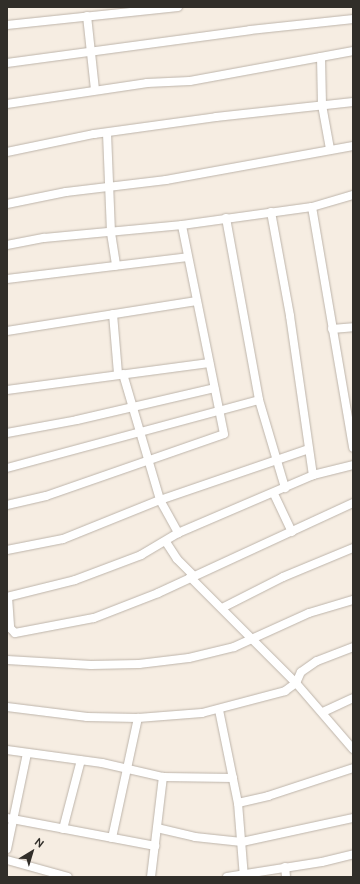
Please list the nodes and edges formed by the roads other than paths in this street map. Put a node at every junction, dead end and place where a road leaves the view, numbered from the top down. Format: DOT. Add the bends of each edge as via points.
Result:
graph roads {
  1 [pos="178,7"];
  2 [pos="87,16"];
  3 [pos="353,19"];
  4 [pos="7,25"];
  5 [pos="92,51"];
  6 [pos="353,51"];
  7 [pos="321,58"];
  8 [pos="7,63"];
  9 [pos="95,90"];
  10 [pos="353,102"];
  11 [pos="7,104"];
  12 [pos="322,104"];
  13 [pos="107,133"];
  14 [pos="353,146"];
  15 [pos="330,149"];
  16 [pos="7,152"];
  17 [pos="120,186"];
  18 [pos="111,187"];
  19 [pos="111,196"];
  20 [pos="353,196"];
  21 [pos="7,204"];
  22 [pos="312,207"];
  23 [pos="271,212"];
  24 [pos="226,218"];
  25 [pos="182,225"];
  26 [pos="112,233"];
  27 [pos="7,245"];
  28 [pos="188,257"];
  29 [pos="116,266"];
  30 [pos="7,279"];
  31 [pos="197,301"];
  32 [pos="113,314"];
  33 [pos="353,327"];
  34 [pos="332,329"];
  35 [pos="7,331"];
  36 [pos="209,363"];
  37 [pos="120,374"];
  38 [pos="214,388"];
  39 [pos="7,390"];
  40 [pos="259,400"];
  41 [pos="132,406"];
  42 [pos="221,412"];
  43 [pos="140,432"];
  44 [pos="7,433"];
  45 [pos="353,448"];
  46 [pos="309,449"];
  47 [pos="147,459"];
  48 [pos="275,459"];
  49 [pos="353,465"];
  50 [pos="7,468"];
  51 [pos="313,475"];
  52 [pos="284,488"];
  53 [pos="274,494"];
  54 [pos="160,500"];
  55 [pos="353,503"];
  56 [pos="7,505"];
  57 [pos="292,532"];
  58 [pos="178,533"];
  59 [pos="166,542"];
  60 [pos="353,548"];
  61 [pos="7,550"];
  62 [pos="191,576"];
  63 [pos="7,597"];
  64 [pos="353,600"];
  65 [pos="222,608"];
  66 [pos="253,638"];
  67 [pos="353,647"];
  68 [pos="7,660"];
  69 [pos="296,683"];
  70 [pos="353,698"];
  71 [pos="7,707"];
  72 [pos="219,710"];
  73 [pos="323,712"];
  74 [pos="138,718"];
  75 [pos="350,741"];
  76 [pos="353,749"];
  77 [pos="7,750"];
  78 [pos="28,753"];
  79 [pos="81,760"];
  80 [pos="127,767"];
  81 [pos="353,768"];
  82 [pos="164,777"];
  83 [pos="233,778"];
  84 [pos="238,802"];
  85 [pos="353,818"];
  86 [pos="10,819"];
  87 [pos="157,828"];
  88 [pos="63,829"];
  89 [pos="112,838"];
  90 [pos="242,842"];
  91 [pos="155,846"];
  92 [pos="7,849"];
  93 [pos="353,854"];
  94 [pos="7,860"];
  95 [pos="285,867"];
  96 [pos="244,876"];
  97 [pos="68,877"];
  98 [pos="151,877"];
  99 [pos="227,877"];
  100 [pos="286,877"];
  1 -- 2 [label="street"];
  2 -- 4 [label="street"];
  2 -- 5 [label="street"];
  3 -- 5 [label="street"];
  5 -- 8 [label="street"];
  5 -- 9 [label="street"];
  6 -- 7 [label="street"];
  7 -- 9 [label="street" via="190,81 147,83"];
  7 -- 12 [label="street"];
  9 -- 11 [label="street"];
  10 -- 12 [label="street"];
  12 -- 13 [label="street"];
  12 -- 15 [label="street"];
  13 -- 16 [label="street"];
  13 -- 18 [label="street"];
  14 -- 15 [label="street"];
  15 -- 17 [label="street" via="166,180"];
  17 -- 18 [label="street"];
  17 -- 19 [label="street"];
  18 -- 19 [label="street"];
  18 -- 21 [label="street" via="66,192"];
  19 -- 26 [label="street"];
  20 -- 22 [label="street"];
  22 -- 23 [label="street"];
  22 -- 34 [label="street"];
  23 -- 24 [label="street"];
  23 -- 46 [label="street" via="290,316"];
  24 -- 25 [label="street"];
  24 -- 40 [label="street"];
  25 -- 26 [label="street"];
  25 -- 28 [label="street"];
  26 -- 27 [label="street" via="62,236"];
  26 -- 29 [label="street"];
  28 -- 29 [label="street"];
  28 -- 31 [label="street"];
  29 -- 30 [label="street"];
  31 -- 32 [label="street"];
  31 -- 36 [label="street"];
  32 -- 35 [label="street"];
  32 -- 37 [label="street"];
  33 -- 34 [label="street"];
  34 -- 45 [label="street"];
  36 -- 37 [label="street"];
  36 -- 38 [label="street"];
  37 -- 39 [label="street"];
  37 -- 41 [label="street"];
  38 -- 41 [label="street"];
  38 -- 42 [label="street"];
  40 -- 42 [label="street"];
  40 -- 48 [label="street"];
  41 -- 43 [label="street"];
  41 -- 44 [label="street" via="77,420"];
  42 -- 43 [label="street"];
  42 -- 47 [label="street" via="225,432 223,436"];
  43 -- 47 [label="street"];
  43 -- 50 [label="street"];
  46 -- 48 [label="street"];
  46 -- 51 [label="street"];
  47 -- 54 [label="street"];
  47 -- 56 [label="street" via="46,496"];
  48 -- 52 [label="street"];
  48 -- 54 [label="street"];
  49 -- 51 [label="street"];
  51 -- 52 [label="street"];
  52 -- 53 [label="street"];
  53 -- 57 [label="street"];
  53 -- 58 [label="street"];
  54 -- 58 [label="street"];
  54 -- 61 [label="street" via="64,539"];
  55 -- 57 [label="street"];
  57 -- 62 [label="street"];
  58 -- 59 [label="street"];
  59 -- 62 [label="street"];
  59 -- 63 [label="street" via="141,555 75,580"];
  60 -- 65 [label="street" via="283,577"];
  62 -- 63 [label="street" via="130,605 94,618 15,633 10,628"];
  62 -- 65 [label="street"];
  64 -- 66 [label="street" via="309,613"];
  65 -- 66 [label="street"];
  66 -- 68 [label="street" via="234,647 189,658 139,664 60,665"];
  66 -- 69 [label="street"];
  67 -- 69 [label="street" via="317,661 302,672"];
  69 -- 72 [label="street" via="285,691"];
  69 -- 73 [label="street"];
  70 -- 73 [label="street"];
  71 -- 74 [label="street" via="87,717"];
  72 -- 74 [label="street"];
  72 -- 83 [label="street"];
  73 -- 75 [label="street"];
  74 -- 80 [label="street"];
  75 -- 76 [label="street"];
  77 -- 78 [label="street"];
  78 -- 79 [label="street"];
  78 -- 86 [label="street"];
  79 -- 80 [label="street"];
  79 -- 88 [label="street"];
  80 -- 82 [label="street"];
  80 -- 89 [label="street"];
  81 -- 84 [label="street" via="268,796"];
  82 -- 83 [label="street"];
  82 -- 87 [label="street"];
  83 -- 84 [label="street"];
  84 -- 90 [label="street"];
  85 -- 90 [label="street"];
  86 -- 88 [label="street"];
  86 -- 92 [label="street"];
  87 -- 90 [label="street" via="195,837"];
  87 -- 91 [label="street"];
  88 -- 89 [label="street"];
  89 -- 91 [label="street"];
  90 -- 96 [label="street"];
  91 -- 98 [label="street"];
  93 -- 95 [label="street" via="322,862"];
  94 -- 97 [label="street"];
  95 -- 96 [label="street"];
  95 -- 100 [label="street"];
  96 -- 99 [label="street"];
}
